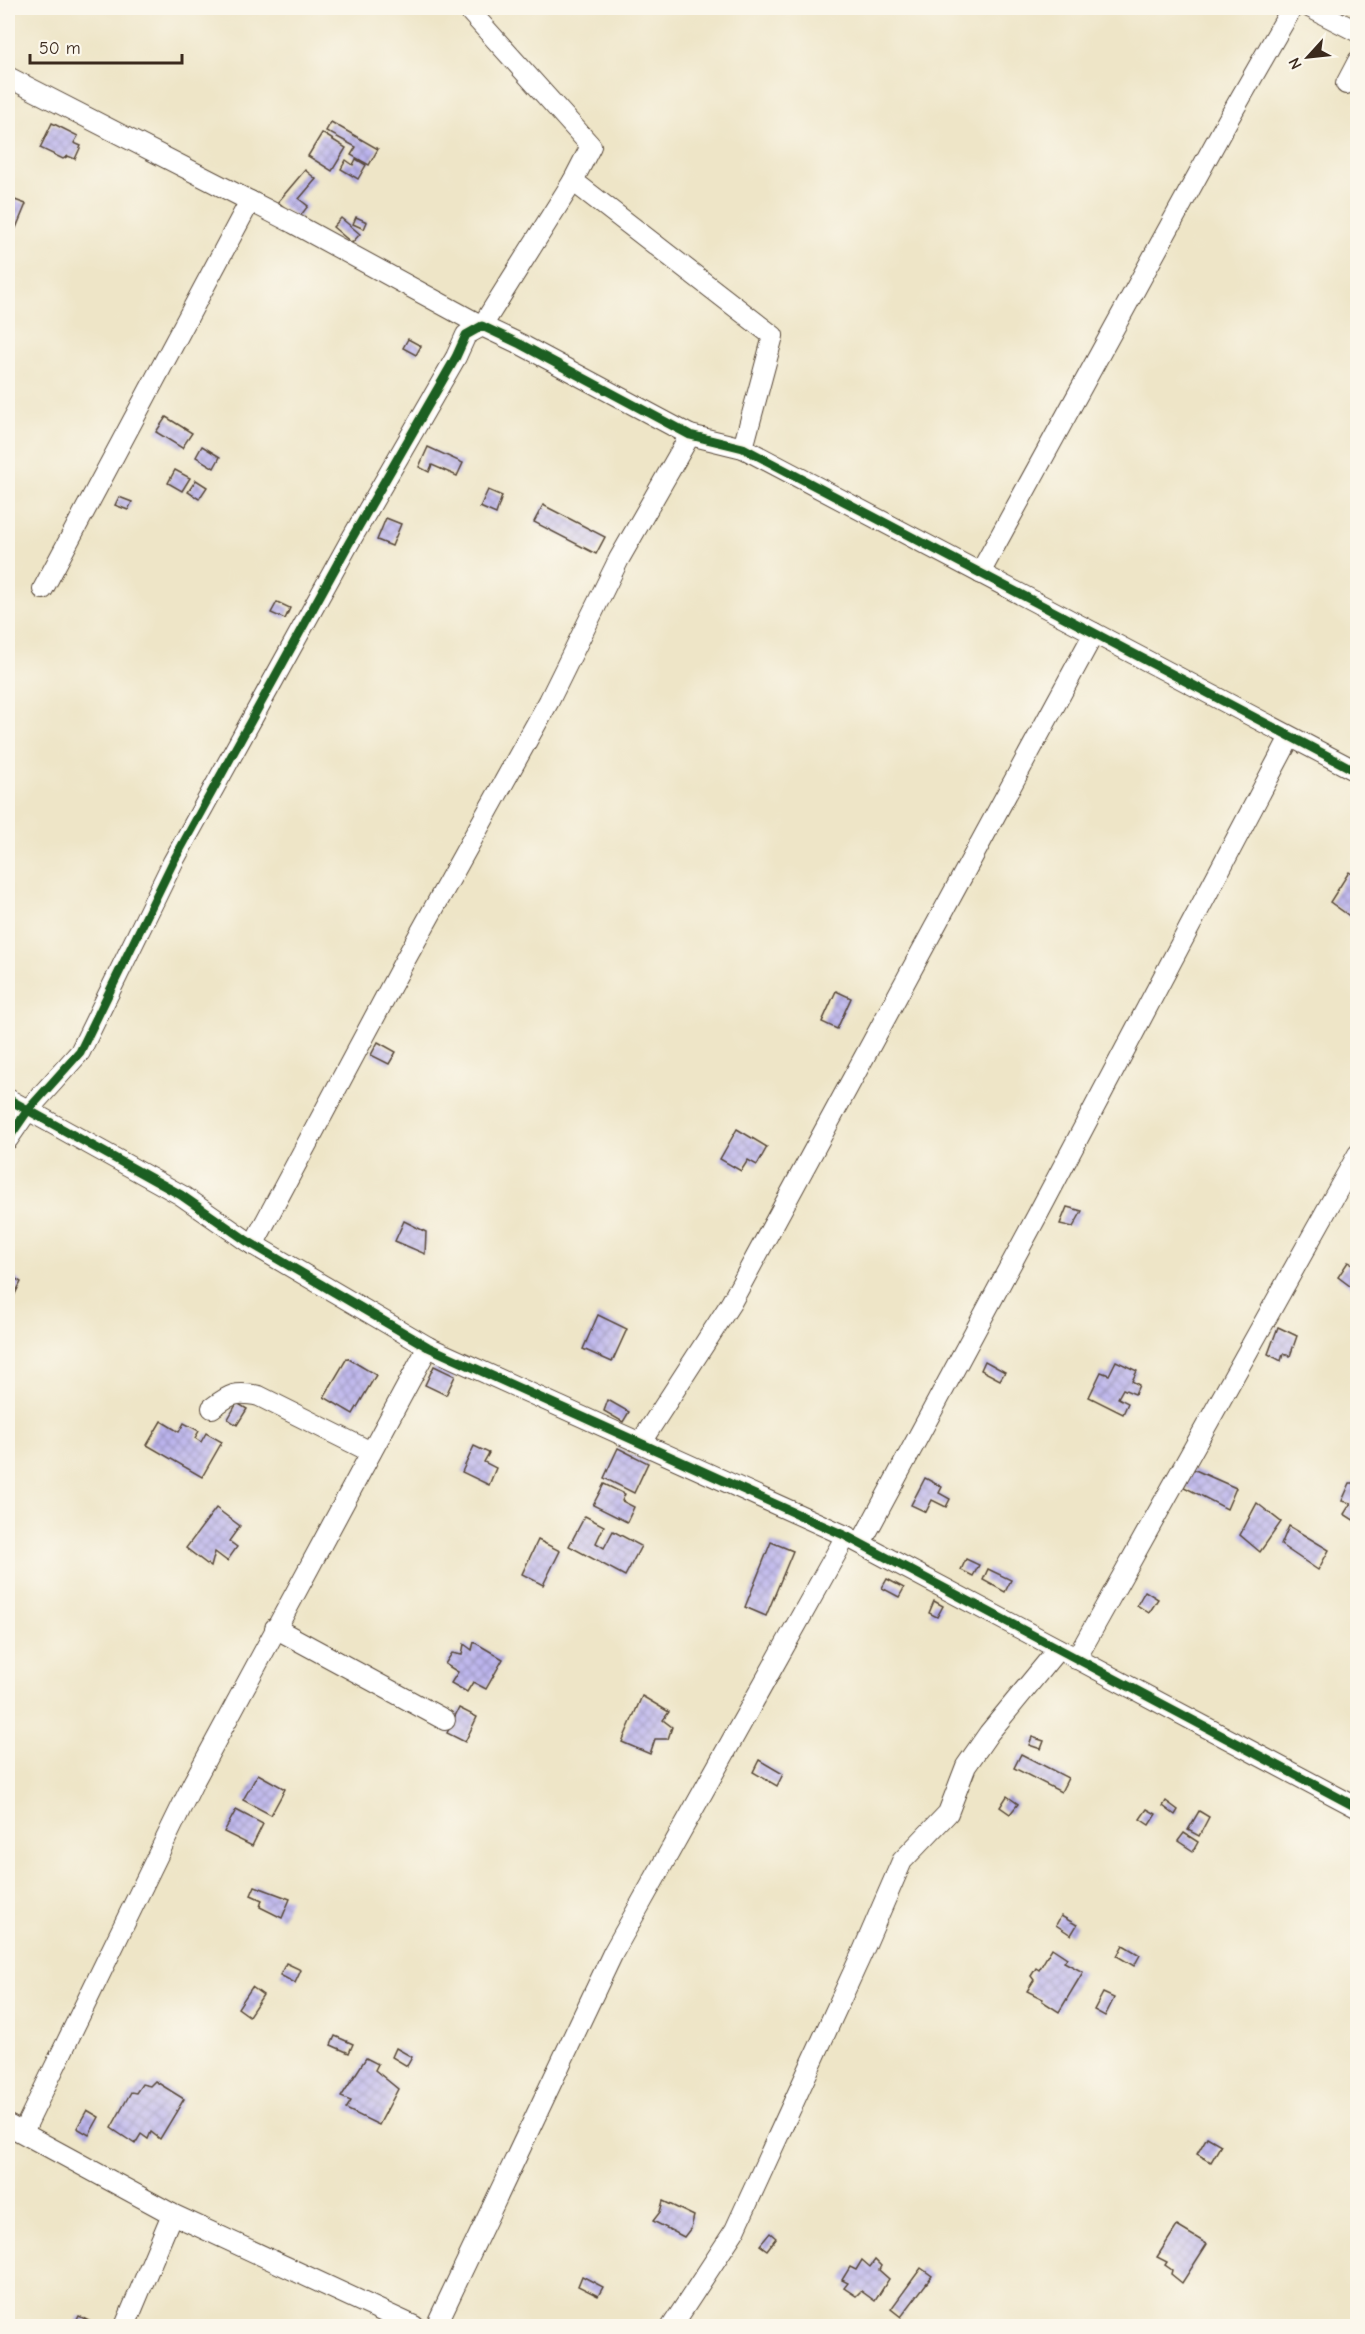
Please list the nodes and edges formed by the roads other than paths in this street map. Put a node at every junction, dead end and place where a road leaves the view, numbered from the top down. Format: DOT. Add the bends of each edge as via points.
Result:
graph roads {
  1 [pos="467,8"];
  2 [pos="1292,8"];
  3 [pos="1311,8"];
  4 [pos="1358,32"];
  5 [pos="1358,61"];
  6 [pos="8,77"];
  7 [pos="1346,84"];
  8 [pos="573,181"];
  9 [pos="250,201"];
  10 [pos="482,326"];
  11 [pos="690,435"];
  12 [pos="743,448"];
  13 [pos="980,573"];
  14 [pos="43,589"];
  15 [pos="1094,633"];
  16 [pos="1290,737"];
  17 [pos="1358,772"];
  18 [pos="8,1099"];
  19 [pos="28,1110"];
  20 [pos="8,1139"];
  21 [pos="1358,1154"];
  22 [pos="253,1245"];
  23 [pos="428,1347"];
  24 [pos="212,1408"];
  25 [pos="641,1442"];
  26 [pos="371,1452"];
  27 [pos="854,1540"];
  28 [pos="276,1628"];
  29 [pos="1058,1649"];
  30 [pos="1076,1659"];
  31 [pos="444,1720"];
  32 [pos="1358,1808"];
  33 [pos="15,2128"];
  34 [pos="172,2214"];
  35 [pos="125,2326"];
  36 [pos="414,2326"];
  37 [pos="436,2326"];
  38 [pos="672,2326"];
  1 -- 8 [label="street" via="591,146"];
  2 -- 13 [label="street"];
  3 -- 4 [label="street"];
  5 -- 7 [label="street"];
  6 -- 9 [label="street"];
  8 -- 10 [label="street"];
  8 -- 12 [label="street" via="773,336"];
  9 -- 10 [label="street"];
  9 -- 14 [label="street"];
  10 -- 11 [label="street"];
  10 -- 19 [label="street" via="466,335 337,563 173,862 80,1052"];
  11 -- 12 [label="street"];
  11 -- 22 [label="street" via="619,559 549,701"];
  12 -- 13 [label="street"];
  13 -- 15 [label="street"];
  15 -- 16 [label="street"];
  15 -- 25 [label="street" via="731,1303"];
  16 -- 17 [label="street"];
  16 -- 27 [label="street" via="1044,1204"];
  18 -- 19 [label="street"];
  19 -- 20 [label="street"];
  19 -- 22 [label="street" via="181,1195"];
  21 -- 30 [label="street"];
  22 -- 23 [label="street"];
  23 -- 25 [label="street"];
  23 -- 26 [label="street"];
  24 -- 26 [label="street" via="229,1395 243,1392 259,1396"];
  25 -- 27 [label="street"];
  26 -- 28 [label="street"];
  27 -- 29 [label="street"];
  27 -- 37 [label="street" via="613,1953"];
  28 -- 31 [label="street"];
  28 -- 33 [label="street"];
  29 -- 30 [label="street"];
  29 -- 38 [label="street" via="966,1766 948,1813 902,1861 735,2230"];
  30 -- 32 [label="street"];
  33 -- 34 [label="street"];
  34 -- 35 [label="street"];
  34 -- 36 [label="street"];
}
